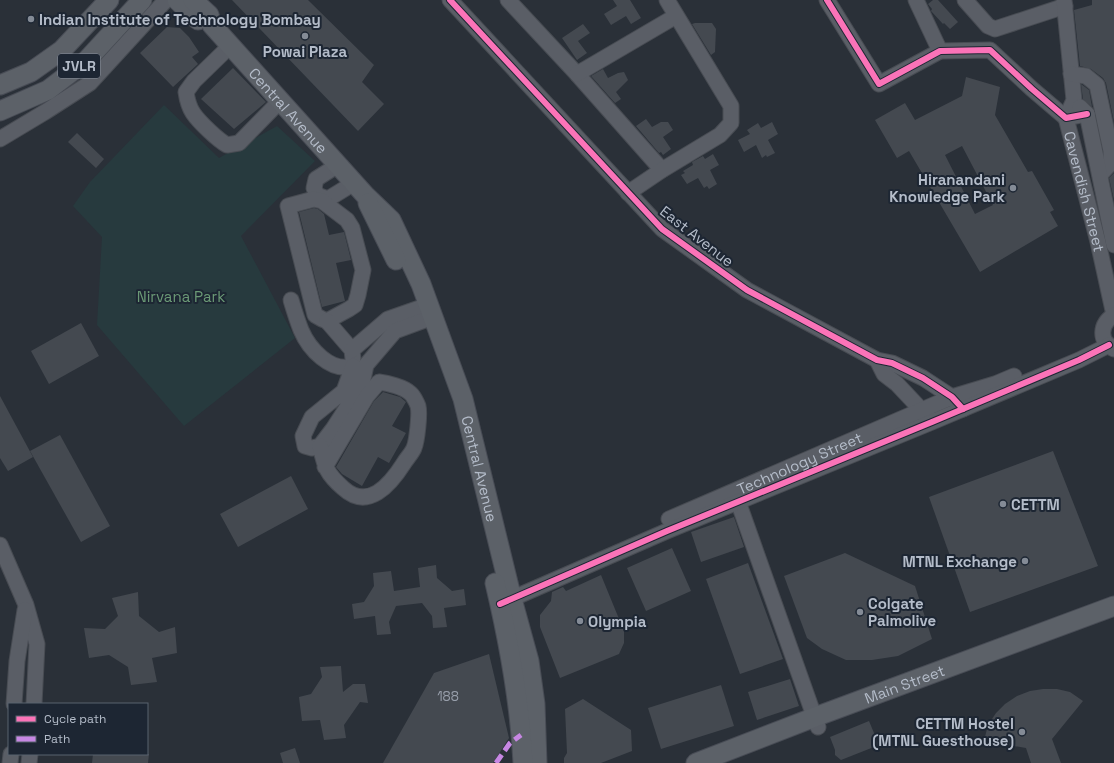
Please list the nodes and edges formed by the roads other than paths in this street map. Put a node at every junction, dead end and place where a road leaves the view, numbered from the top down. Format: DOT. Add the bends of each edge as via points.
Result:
graph roads {
  1 [pos="109,0"];
  2 [pos="142,0"];
  3 [pos="166,0"];
  4 [pos="177,0"];
  5 [pos="193,0"];
  6 [pos="450,0"];
  7 [pos="508,0"];
  8 [pos="667,0"];
  9 [pos="827,0"];
  10 [pos="916,0"];
  11 [pos="964,0"];
  12 [pos="1064,3"];
  13 [pos="676,16"];
  14 [pos="212,25"];
  15 [pos="230,46"];
  16 [pos="940,51"];
  17 [pos="577,74"];
  18 [pos="1071,74"];
  19 [pos="0,85"];
  20 [pos="1074,100"];
  21 [pos="280,101"];
  22 [pos="0,111"];
  23 [pos="1087,114"];
  24 [pos="1066,118"];
  25 [pos="0,139"];
  26 [pos="338,166"];
  27 [pos="662,170"];
  28 [pos="1100,176"];
  29 [pos="359,189"];
  30 [pos="628,193"];
  31 [pos="1109,223"];
  32 [pos="1094,226"];
  33 [pos="1114,245"];
  34 [pos="1109,264"];
  35 [pos="291,300"];
  36 [pos="426,313"];
  37 [pos="1114,315"];
  38 [pos="327,321"];
  39 [pos="396,323"];
  40 [pos="1109,344"];
  41 [pos="352,350"];
  42 [pos="877,360"];
  43 [pos="360,365"];
  44 [pos="952,398"];
  45 [pos="962,409"];
  46 [pos="922,410"];
  47 [pos="932,422"];
  48 [pos="320,446"];
  49 [pos="325,467"];
  50 [pos="736,496"];
  51 [pos="0,545"];
  52 [pos="505,597"];
  53 [pos="26,605"];
  54 [pos="1114,606"];
  55 [pos="1114,616"];
  56 [pos="14,703"];
  57 [pos="34,703"];
  58 [pos="816,722"];
  59 [pos="529,734"];
  60 [pos="709,762"];
  61 [pos="523,763"];
  62 [pos="537,763"];
  1 -- 19 [label="main road, JVLR" via="62,50 30,72"];
  2 -- 22 [label="main road, JVLR" via="86,60 48,90"];
  3 -- 25 [label="street" via="90,83"];
  4 -- 14 [label="main road, Central Avenue" via="201,22"];
  5 -- 14 [label="main road, Central Avenue" via="209,15"];
  6 -- 30 [label="street, East Avenue"];
  7 -- 17 [label="street"];
  8 -- 13 [label="street"];
  9 -- 16 [label="street" via="879,84"];
  10 -- 16 [label="street"];
  11 -- 12 [label="street" via="988,26 996,29"];
  12 -- 18 [label="street"];
  13 -- 17 [label="street"];
  13 -- 27 [label="street" via="731,106 731,123 720,135"];
  14 -- 15 [label="main road, Central Avenue"];
  15 -- 21 [label="main road, Central Avenue"];
  15 -- 21 [label="street" via="186,92 192,113 227,146 239,143"];
  16 -- 24 [label="street" via="990,50"];
  17 -- 27 [label="street"];
  18 -- 20 [label="street"];
  18 -- 28 [label="street" via="1086,76 1097,85 1111,151 1111,163"];
  20 -- 23 [label="street, Cavendish Street"];
  20 -- 24 [label="street, Cavendish Street"];
  21 -- 26 [label="main road, Central Avenue"];
  23 -- 24 [label="street"];
  23 -- 28 [label="street, Cavendish Street"];
  24 -- 32 [label="street, Cavendish Street"];
  26 -- 29 [label="main road, Central Avenue"];
  26 -- 29 [label="street" via="316,179 314,188 317,195 328,198"];
  27 -- 30 [label="street"];
  28 -- 31 [label="street, Cavendish Street"];
  29 -- 36 [label="main road, Central Avenue"];
  30 -- 42 [label="street, East Avenue" via="662,229 747,290"];
  31 -- 32 [label="street"];
  31 -- 33 [label="street, Cavendish Street"];
  32 -- 34 [label="street, Cavendish Street"];
  34 -- 37 [label="street, Cavendish Street"];
  35 -- 43 [label="street" via="302,331 324,361 346,368"];
  36 -- 39 [label="street"];
  36 -- 52 [label="main road, Central Avenue"];
  37 -- 40 [label="street" via="1104,325 1103,331"];
  38 -- 38 [label="street" via="355,304 363,270 352,228 347,220 322,201 314,199 288,206 315,315"];
  38 -- 41 [label="street"];
  39 -- 41 [label="street" via="388,319"];
  39 -- 43 [label="street" via="395,331"];
  40 -- 44 [label="street, Technology Street"];
  40 -- 45 [label="street" via="1079,360"];
  41 -- 43 [label="street"];
  42 -- 44 [label="street, East Avenue" via="892,363 923,378"];
  42 -- 46 [label="street" via="884,374"];
  43 -- 48 [label="street" via="362,384 338,423"];
  43 -- 48 [label="street" via="344,392 312,417 303,436 305,446"];
  44 -- 45 [label="street, East Avenue"];
  44 -- 46 [label="street, Technology Street"];
  45 -- 47 [label="street"];
  46 -- 47 [label="street"];
  46 -- 50 [label="street, Technology Street"];
  47 -- 50 [label="street"];
  48 -- 49 [label="street"];
  49 -- 49 [label="street" via="349,494 363,498 377,494 396,476 414,448 418,406 410,393 379,382 367,396"];
  50 -- 52 [label="street, Technology Street"];
  50 -- 58 [label="street"];
  51 -- 53 [label="street"];
  52 -- 59 [label="main road, Central Avenue" via="514,682"];
  53 -- 56 [label="street" via="17,661"];
  53 -- 57 [label="street" via="37,644"];
  54 -- 58 [label="main road, Main Street"];
  55 -- 58 [label="main road, Main Street"];
  58 -- 60 [label="main road, Main Street"];
  59 -- 61 [label="main road, Central Avenue"];
  59 -- 62 [label="main road, Central Avenue"];
}
